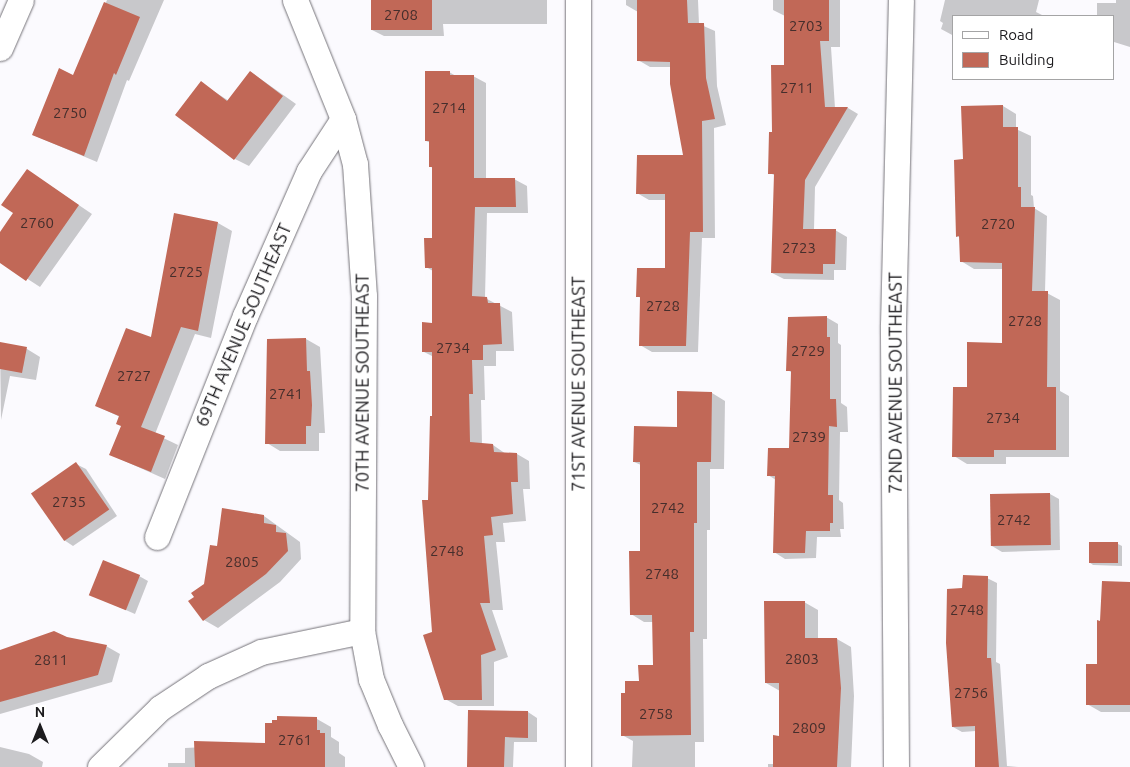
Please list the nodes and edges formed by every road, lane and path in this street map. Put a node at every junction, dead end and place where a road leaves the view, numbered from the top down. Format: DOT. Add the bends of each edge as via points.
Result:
graph roads {
  1 [pos="21,0"];
  2 [pos="296,0"];
  3 [pos="578,0"];
  4 [pos="901,0"];
  5 [pos="0,48"];
  6 [pos="343,119"];
  7 [pos="157,537"];
  8 [pos="362,631"];
  9 [pos="100,767"];
  10 [pos="412,767"];
  11 [pos="578,767"];
  12 [pos="896,767"];
  1 -- 5 [label="street"];
  2 -- 6 [label="street, 70TH AVENUE SOUTHEAST"];
  3 -- 11 [label="street, 71ST AVENUE SOUTHEAST"];
  4 -- 12 [label="street, 72ND AVENUE SOUTHEAST" via="893,325"];
  6 -- 7 [label="street, 69TH AVENUE SOUTHEAST" via="309,171 248,307"];
  6 -- 8 [label="street, 70TH AVENUE SOUTHEAST" via="355,164 364,296"];
  8 -- 9 [label="street" via="261,652 208,676 160,708"];
  8 -- 10 [label="street, 70TH AVENUE SOUTHEAST" via="371,679"];
}
